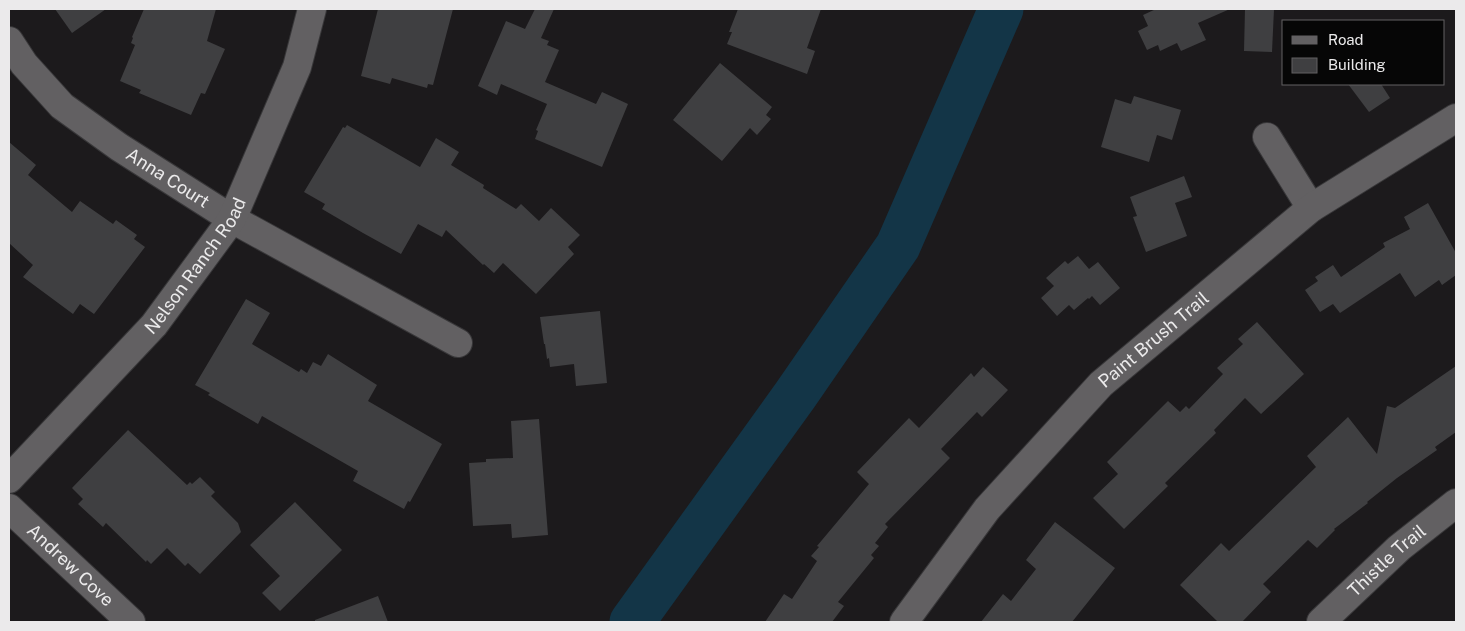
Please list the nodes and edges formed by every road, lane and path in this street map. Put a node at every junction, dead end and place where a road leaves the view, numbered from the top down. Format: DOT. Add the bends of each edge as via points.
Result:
graph roads {
  1 [pos="312,9"];
  2 [pos="9,41"];
  3 [pos="1456,118"];
  4 [pos="1267,136"];
  5 [pos="1311,208"];
  6 [pos="232,219"];
  7 [pos="458,343"];
  8 [pos="9,479"];
  9 [pos="1456,503"];
  10 [pos="9,508"];
  11 [pos="131,622"];
  12 [pos="904,622"];
  13 [pos="1321,622"];
  1 -- 6 [label="street, Nelson Ranch Road" via="298,67"];
  2 -- 6 [label="street, Anna Court" via="24,64 62,106"];
  3 -- 5 [label="street, Paint Brush Trail"];
  4 -- 5 [label="street"];
  5 -- 12 [label="street, Paint Brush Trail" via="1101,384 987,509"];
  6 -- 7 [label="street, Anna Court"];
  6 -- 8 [label="street, Nelson Ranch Road" via="154,325"];
  9 -- 13 [label="street, Thistle Trail" via="1399,548"];
  10 -- 11 [label="street, Andrew Cove"];
}
